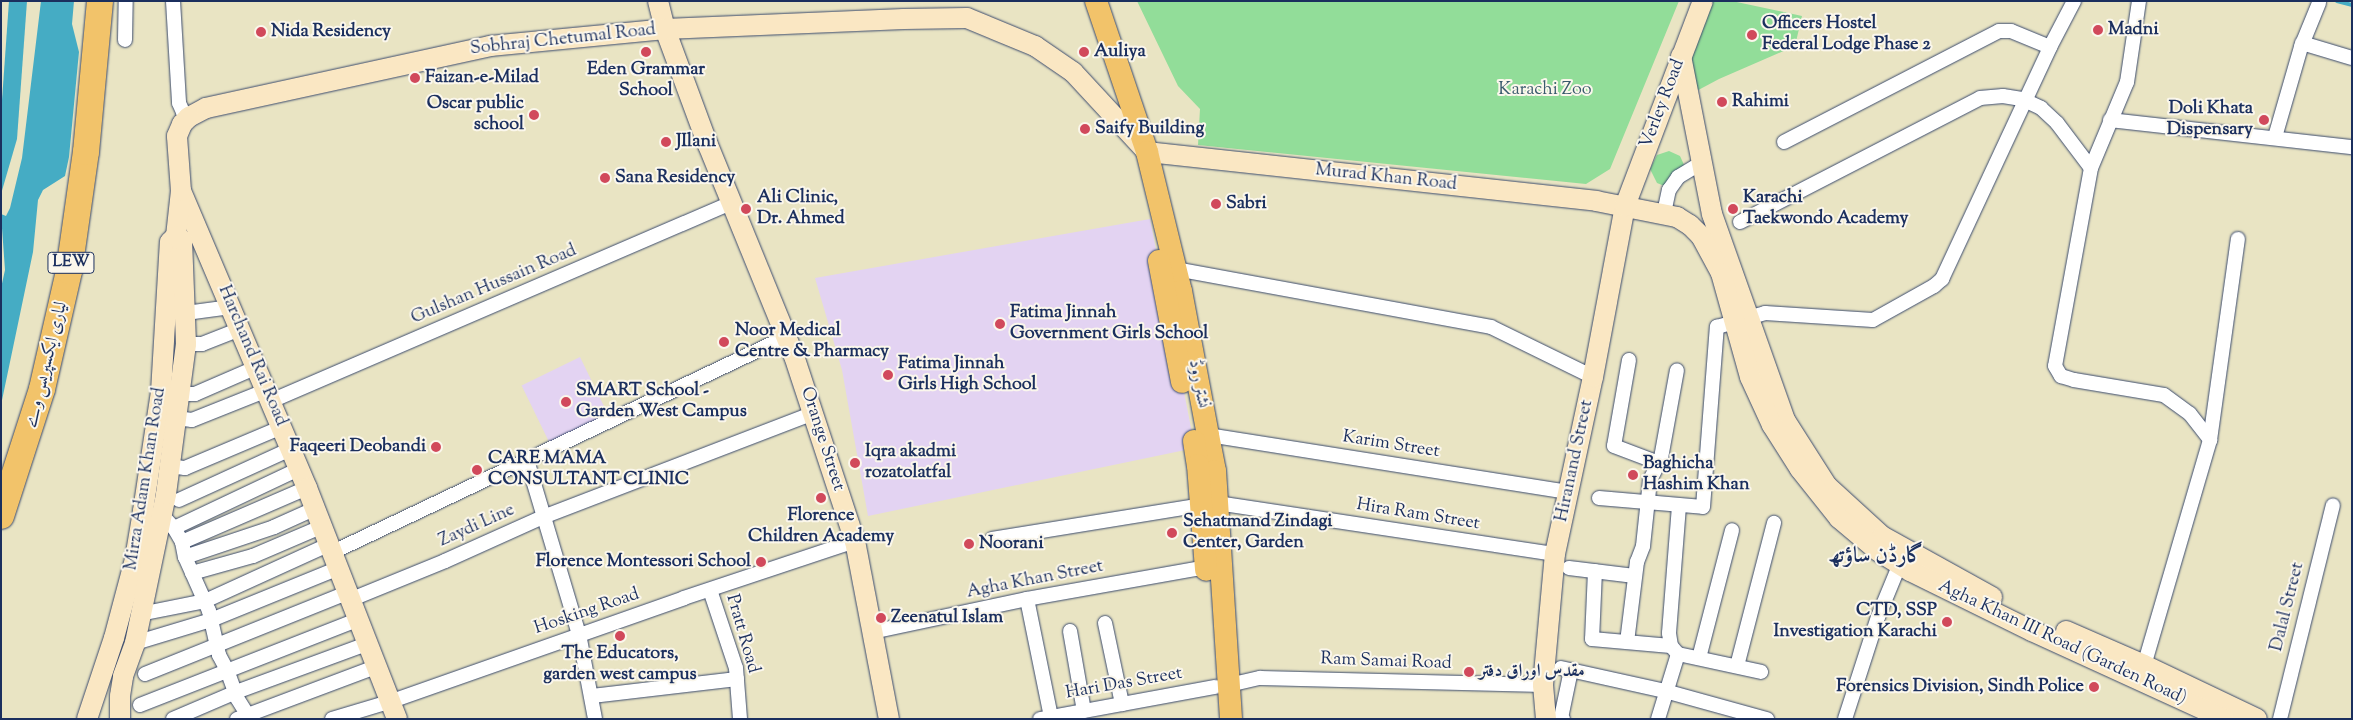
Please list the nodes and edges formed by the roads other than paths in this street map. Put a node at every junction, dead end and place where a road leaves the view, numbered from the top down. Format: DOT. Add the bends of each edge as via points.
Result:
graph roads {
  1 [pos="100,1"];
  2 [pos="126,1"];
  3 [pos="173,1"];
  4 [pos="658,1"];
  5 [pos="1084,1"];
  6 [pos="1096,1"];
  7 [pos="1703,1"];
  8 [pos="2074,1"];
  9 [pos="2139,1"];
  10 [pos="2319,3"];
  11 [pos="967,10"];
  12 [pos="665,29"];
  13 [pos="125,40"];
  14 [pos="2302,43"];
  15 [pos="2050,48"];
  16 [pos="1681,56"];
  17 [pos="2352,58"];
  18 [pos="2025,101"];
  19 [pos="189,117"];
  20 [pos="2110,120"];
  21 [pos="1131,136"];
  22 [pos="2275,137"];
  23 [pos="1784,142"];
  24 [pos="2352,147"];
  25 [pos="1147,152"];
  26 [pos="1701,163"];
  27 [pos="2091,168"];
  28 [pos="181,191"];
  29 [pos="731,203"];
  30 [pos="1625,206"];
  31 [pos="1664,213"];
  32 [pos="1740,222"];
  33 [pos="176,236"];
  34 [pos="2238,239"];
  35 [pos="1175,269"];
  36 [pos="231,306"];
  37 [pos="186,313"];
  38 [pos="1741,320"];
  39 [pos="240,329"];
  40 [pos="786,337"];
  41 [pos="186,344"];
  42 [pos="1629,360"];
  43 [pos="257,368"];
  44 [pos="1677,370"];
  45 [pos="1593,377"];
  46 [pos="179,394"];
  47 [pos="269,395"];
  48 [pos="814,413"];
  49 [pos="176,418"];
  50 [pos="282,427"];
  51 [pos="1208,435"];
  52 [pos="2210,440"];
  53 [pos="291,449"];
  54 [pos="527,460"];
  55 [pos="1659,463"];
  56 [pos="170,466"];
  57 [pos="300,469"];
  58 [pos="307,488"];
  59 [pos="1568,492"];
  60 [pos="1599,498"];
  61 [pos="179,500"];
  62 [pos="1646,502"];
  63 [pos="1209,504"];
  64 [pos="1679,505"];
  65 [pos="2333,505"];
  66 [pos="1,516"];
  67 [pos="543,517"];
  68 [pos="168,521"];
  69 [pos="1774,523"];
  70 [pos="1732,530"];
  71 [pos="992,539"];
  72 [pos="328,540"];
  73 [pos="856,541"];
  74 [pos="182,542"];
  75 [pos="1555,554"];
  76 [pos="185,557"];
  77 [pos="1899,566"];
  78 [pos="1206,567"];
  79 [pos="1570,568"];
  80 [pos="1595,571"];
  81 [pos="192,573"];
  82 [pos="1635,576"];
  83 [pos="710,590"];
  84 [pos="350,596"];
  85 [pos="1027,599"];
  86 [pos="205,601"];
  87 [pos="140,614"];
  88 [pos="359,619"];
  89 [pos="211,620"];
  90 [pos="1106,623"];
  91 [pos="872,632"];
  92 [pos="1070,632"];
  93 [pos="580,634"];
  94 [pos="1627,642"];
  95 [pos="134,643"];
  96 [pos="369,644"];
  97 [pos="215,645"];
  98 [pos="1674,650"];
  99 [pos="1699,658"];
  100 [pos="2144,665"];
  101 [pos="378,666"];
  102 [pos="1737,666"];
  103 [pos="227,670"];
  104 [pos="1761,672"];
  105 [pos="145,674"];
  106 [pos="737,679"];
  107 [pos="1543,685"];
  108 [pos="1222,686"];
  109 [pos="1665,690"];
  110 [pos="236,692"];
  111 [pos="592,696"];
  112 [pos="1122,704"];
  113 [pos="140,705"];
  114 [pos="394,710"];
  115 [pos="1084,711"];
  116 [pos="245,717"];
  117 [pos="1046,718"];
  118 [pos="1766,718"];
  119 [pos="87,719"];
  120 [pos="120,719"];
  121 [pos="173,719"];
  122 [pos="332,719"];
  123 [pos="594,719"];
  124 [pos="740,719"];
  125 [pos="889,719"];
  126 [pos="1217,719"];
  127 [pos="1231,719"];
  128 [pos="1546,719"];
  129 [pos="1563,719"];
  130 [pos="1658,719"];
  131 [pos="1845,719"];
  132 [pos="2224,719"];
  133 [pos="2257,719"];
  134 [pos="2280,719"];
  1 -- 66 [label="highway, لیاری ایکسپریس وے / LEW" via="85,160 69,271 40,397"];
  2 -- 13 [label="street"];
  3 -- 19 [label="street" via="179,102"];
  4 -- 12 [label="main road, Orange Street"];
  5 -- 21 [label="main road, نشتر روڈ"];
  6 -- 25 [label="main road, نشتر روڈ"];
  7 -- 16 [label="main road, Verley Road"];
  8 -- 15 [label="street"];
  9 -- 20 [label="street" via="2127,82"];
  10 -- 14 [label="street"];
  11 -- 12 [label="main road, Sobhraj Chetumal Road" via="904,19"];
  11 -- 21 [label="main road" via="1035,46 1073,72"];
  12 -- 19 [label="main road, Sobhraj Chetumal Road" via="490,46 206,108"];
  12 -- 29 [label="main road, Orange Street"];
  14 -- 17 [label="street"];
  14 -- 22 [label="street"];
  15 -- 18 [label="street"];
  15 -- 23 [label="street" via="2012,31 1999,31"];
  16 -- 26 [label="main road, Agha Khan III Road (Garden Road)"];
  16 -- 30 [label="main road, Verley Road"];
  18 -- 27 [label="street" via="2041,108 2057,124"];
  18 -- 32 [label="street" via="2003,96 1980,98"];
  18 -- 38 [label="street" via="1942,279 1934,286 1873,320 1766,313"];
  19 -- 28 [label="main road, Mirza Adam Khan Road" via="177,136"];
  20 -- 22 [label="street"];
  20 -- 27 [label="street"];
  21 -- 25 [label="main road"];
  21 -- 63 [label="main road, نشتر روڈ"];
  22 -- 24 [label="street"];
  25 -- 30 [label="main road, Murad Khan Road"];
  25 -- 35 [label="main road, نشتر روڈ"];
  26 -- 31 [label="street" via="1678,177 1669,190"];
  26 -- 38 [label="main road, Agha Khan III Road (Garden Road)"];
  27 -- 52 [label="street" via="2055,366 2061,376 2074,380 2164,395 2190,414"];
  28 -- 33 [label="main road, Mirza Adam Khan Road"];
  28 -- 36 [label="main road, Harchand Rai Road"];
  29 -- 40 [label="main road, Orange Street"];
  29 -- 47 [label="street, Gulshan Hussain Road"];
  30 -- 31 [label="main road, Agha Khan III Road (Garden Road)"];
  30 -- 45 [label="main road, Hiranand Street"];
  31 -- 38 [label="main road, Agha Khan III Road (Garden Road)" via="1690,225 1701,236"];
  33 -- 37 [label="main road, Mirza Adam Khan Road" via="182,240"];
  33 -- 119 [label="main road, Mirza Adam Khan Road" via="170,242 161,392 135,560"];
  34 -- 52 [label="street"];
  35 -- 45 [label="street" via="1491,327"];
  35 -- 51 [label="main road, نشتر روڈ"];
  36 -- 37 [label="street"];
  36 -- 39 [label="main road, Harchand Rai Road"];
  37 -- 41 [label="main road, Mirza Adam Khan Road"];
  38 -- 64 [label="street" via="1717,327 1703,507"];
  38 -- 77 [label="main road, Agha Khan III Road (Garden Road)" via="1750,377 1786,448 1839,518"];
  38 -- 100 [label="main road, Agha Khan III Road (Garden Road)" via="1785,420 1827,486 1882,536 2008,606"];
  39 -- 41 [label="street" via="202,344"];
  39 -- 43 [label="main road, Harchand Rai Road"];
  40 -- 48 [label="main road, Orange Street"];
  40 -- 54 [label="street"];
  41 -- 46 [label="main road, Mirza Adam Khan Road"];
  42 -- 55 [label="street" via="1614,446"];
  43 -- 46 [label="street" via="195,394"];
  43 -- 47 [label="main road, Harchand Rai Road"];
  44 -- 55 [label="street"];
  45 -- 59 [label="main road, Hiranand Street"];
  46 -- 49 [label="main road, Mirza Adam Khan Road"];
  47 -- 49 [label="street, Gulshan Hussain Road" via="192,420"];
  47 -- 50 [label="main road, Harchand Rai Road"];
  48 -- 67 [label="street, Zaydi Line"];
  48 -- 73 [label="main road, Orange Street"];
  49 -- 56 [label="main road, Mirza Adam Khan Road"];
  50 -- 53 [label="main road, Harchand Rai Road"];
  50 -- 56 [label="street" via="203,462 185,468"];
  51 -- 59 [label="street, Karim Street"];
  51 -- 63 [label="main road, نشتر روڈ" via="1215,472"];
  52 -- 100 [label="street"];
  53 -- 57 [label="main road, Harchand Rai Road"];
  53 -- 61 [label="street"];
  54 -- 67 [label="street"];
  54 -- 72 [label="street"];
  55 -- 62 [label="street" via="1650,480"];
  56 -- 68 [label="main road, Mirza Adam Khan Road"];
  57 -- 58 [label="main road, Harchand Rai Road"];
  57 -- 68 [label="street"];
  58 -- 72 [label="main road, Harchand Rai Road"];
  58 -- 74 [label="street"];
  59 -- 75 [label="main road, Hiranand Street"];
  60 -- 62 [label="street"];
  62 -- 64 [label="street"];
  62 -- 82 [label="street" via="1643,546"];
  63 -- 71 [label="street, Hira Ram Street"];
  63 -- 75 [label="street, Hira Ram Street"];
  63 -- 78 [label="main road, نشتر روڈ"];
  63 -- 108 [label="main road, نشتر روڈ"];
  64 -- 98 [label="street" via="1669,633"];
  65 -- 134 [label="street, Dalal Street"];
  67 -- 84 [label="street, Zaydi Line" via="445,561"];
  67 -- 93 [label="street"];
  68 -- 74 [label="street"];
  68 -- 87 [label="main road, Mirza Adam Khan Road"];
  69 -- 102 [label="street"];
  70 -- 99 [label="street"];
  72 -- 76 [label="street" via="274,527"];
  72 -- 81 [label="street"];
  72 -- 84 [label="main road, Harchand Rai Road"];
  72 -- 86 [label="street"];
  72 -- 89 [label="street"];
  73 -- 83 [label="street, Hosking Road"];
  73 -- 91 [label="main road, Orange Street"];
  74 -- 76 [label="street"];
  75 -- 107 [label="main road, Hiranand Street"];
  76 -- 81 [label="street"];
  77 -- 131 [label="street" via="1878,617"];
  77 -- 132 [label="main road, Agha Khan III Road (Garden Road)"];
  78 -- 85 [label="street, Agha Khan Street"];
  78 -- 108 [label="main road, نشتر روڈ"];
  79 -- 80 [label="street"];
  80 -- 82 [label="street"];
  80 -- 94 [label="street" via="1592,639"];
  81 -- 86 [label="street"];
  82 -- 94 [label="street"];
  83 -- 93 [label="street, Hosking Road"];
  83 -- 106 [label="street, Pratt Road"];
  84 -- 88 [label="main road, Harchand Rai Road"];
  84 -- 97 [label="street, Zaydi Line"];
  85 -- 91 [label="street, Agha Khan Street"];
  85 -- 117 [label="street"];
  86 -- 87 [label="street"];
  86 -- 89 [label="street"];
  87 -- 95 [label="main road, Mirza Adam Khan Road"];
  88 -- 96 [label="main road, Harchand Rai Road"];
  88 -- 103 [label="street"];
  89 -- 95 [label="street"];
  89 -- 97 [label="street"];
  90 -- 112 [label="street"];
  91 -- 125 [label="main road, Orange Street"];
  92 -- 115 [label="street"];
  93 -- 111 [label="street"];
  93 -- 114 [label="street, Hosking Road"];
  94 -- 98 [label="street"];
  95 -- 120 [label="main road, Mirza Adam Khan Road" via="123,676"];
  96 -- 101 [label="main road, Harchand Rai Road"];
  96 -- 110 [label="street"];
  97 -- 103 [label="street"];
  97 -- 105 [label="street, Zaydi Line"];
  98 -- 99 [label="street"];
  98 -- 109 [label="street"];
  99 -- 102 [label="street"];
  100 -- 133 [label="main road, Agha Khan III Road (Garden Road)"];
  101 -- 114 [label="main road, Harchand Rai Road"];
  101 -- 116 [label="street"];
  102 -- 104 [label="street"];
  103 -- 110 [label="street"];
  103 -- 113 [label="street"];
  106 -- 111 [label="street"];
  106 -- 124 [label="street, Pratt Road"];
  107 -- 108 [label="street, Ram Samai Road" via="1260,678"];
  107 -- 128 [label="main road, Hiranand Street"];
  108 -- 112 [label="street, Hari Das Street"];
  108 -- 126 [label="main road, نشتر روڈ"];
  108 -- 127 [label="main road, نشتر روڈ"];
  109 -- 118 [label="street"];
  109 -- 129 [label="street" via="1566,669"];
  109 -- 130 [label="street"];
  110 -- 116 [label="street"];
  110 -- 121 [label="street"];
  111 -- 123 [label="street"];
  112 -- 115 [label="street, Hari Das Street"];
  114 -- 122 [label="street, Hosking Road"];
  115 -- 117 [label="street, Hari Das Street"];
}
